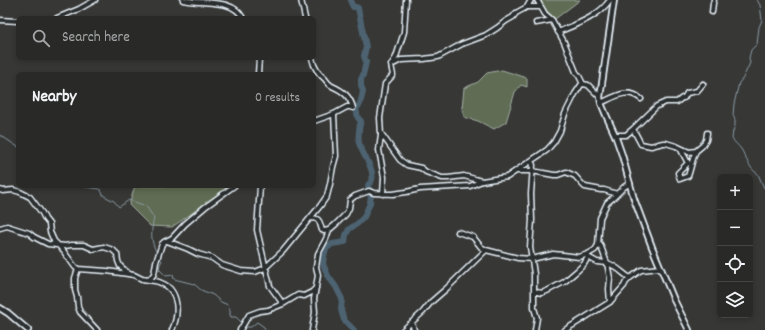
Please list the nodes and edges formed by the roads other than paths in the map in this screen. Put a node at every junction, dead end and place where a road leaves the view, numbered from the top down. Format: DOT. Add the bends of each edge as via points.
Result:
graph roads {
  1 [pos="95,0"];
  2 [pos="183,0"];
  3 [pos="301,0"];
  4 [pos="406,0"];
  5 [pos="531,0"];
  6 [pos="537,0"];
  7 [pos="610,0"];
  8 [pos="614,0"];
  9 [pos="714,0"];
  10 [pos="527,7"];
  11 [pos="541,7"];
  12 [pos="712,12"];
  13 [pos="62,16"];
  14 [pos="243,16"];
  15 [pos="305,16"];
  16 [pos="0,20"];
  17 [pos="552,20"];
  18 [pos="16,21"];
  19 [pos="536,23"];
  20 [pos="558,32"];
  21 [pos="259,60"];
  22 [pos="312,60"];
  23 [pos="391,66"];
  24 [pos="258,72"];
  25 [pos="583,84"];
  26 [pos="703,84"];
  27 [pos="600,97"];
  28 [pos="641,99"];
  29 [pos="601,103"];
  30 [pos="334,114"];
  31 [pos="316,120"];
  32 [pos="633,130"];
  33 [pos="380,132"];
  34 [pos="707,133"];
  35 [pos="615,135"];
  36 [pos="680,148"];
  37 [pos="696,151"];
  38 [pos="531,161"];
  39 [pos="688,163"];
  40 [pos="691,167"];
  41 [pos="517,170"];
  42 [pos="532,171"];
  43 [pos="482,181"];
  44 [pos="630,183"];
  45 [pos="231,188"];
  46 [pos="260,188"];
  47 [pos="0,190"];
  48 [pos="383,194"];
  49 [pos="617,194"];
  50 [pos="310,218"];
  51 [pos="0,228"];
  52 [pos="328,230"];
  53 [pos="458,232"];
  54 [pos="167,240"];
  55 [pos="600,244"];
  56 [pos="58,245"];
  57 [pos="486,250"];
  58 [pos="588,256"];
  59 [pos="532,259"];
  60 [pos="607,263"];
  61 [pos="265,268"];
  62 [pos="660,268"];
  63 [pos="78,269"];
  64 [pos="128,274"];
  65 [pos="630,278"];
  66 [pos="149,280"];
  67 [pos="316,288"];
  68 [pos="534,292"];
  69 [pos="610,302"];
  70 [pos="283,304"];
  71 [pos="0,308"];
  72 [pos="412,322"];
  73 [pos="28,330"];
  74 [pos="97,330"];
  75 [pos="172,330"];
  76 [pos="240,330"];
  77 [pos="312,330"];
  78 [pos="403,330"];
  79 [pos="414,330"];
  80 [pos="535,330"];
  81 [pos="565,330"];
  82 [pos="689,330"];
  1 -- 13 [label="street"];
  2 -- 14 [label="street" via="226,5 239,11"];
  3 -- 15 [label="street"];
  4 -- 23 [label="street" via="404,32"];
  5 -- 10 [label="street"];
  6 -- 11 [label="street"];
  7 -- 20 [label="street" via="588,19"];
  8 -- 27 [label="street"];
  9 -- 12 [label="street"];
  10 -- 11 [label="street"];
  10 -- 23 [label="street" via="486,35 438,57 401,60"];
  11 -- 17 [label="street"];
  16 -- 18 [label="street"];
  17 -- 19 [label="street"];
  17 -- 20 [label="street"];
  20 -- 25 [label="street"];
  21 -- 24 [label="street"];
  22 -- 30 [label="street" via="318,72 331,86 343,92 352,103 353,108 347,107"];
  23 -- 33 [label="street" via="393,75 385,84"];
  25 -- 27 [label="street" via="588,85"];
  25 -- 38 [label="street" via="575,94 554,142"];
  26 -- 32 [label="street" via="697,91 688,93 677,102 666,102 656,106"];
  27 -- 29 [label="street"];
  28 -- 29 [label="street" via="623,93"];
  29 -- 35 [label="street"];
  30 -- 31 [label="street"];
  30 -- 50 [label="street" via="336,156 330,184 327,196"];
  32 -- 35 [label="street"];
  32 -- 36 [label="street" via="641,144 651,146 662,143"];
  33 -- 43 [label="street" via="400,160 407,165 421,168 442,178 464,176"];
  33 -- 48 [label="street"];
  34 -- 37 [label="street" via="706,140"];
  35 -- 44 [label="street"];
  36 -- 37 [label="street" via="689,152"];
  36 -- 39 [label="street"];
  37 -- 40 [label="street" via="691,160"];
  38 -- 41 [label="street"];
  38 -- 42 [label="street"];
  39 -- 40 [label="street"];
  39 -- 40 [label="street" via="678,173 680,179 688,176"];
  41 -- 42 [label="street"];
  41 -- 43 [label="street" via="507,177"];
  42 -- 49 [label="street" via="554,175 566,172 575,176 585,187"];
  42 -- 59 [label="street"];
  43 -- 48 [label="street" via="470,186 420,188"];
  44 -- 49 [label="street"];
  44 -- 62 [label="street"];
  45 -- 54 [label="street"];
  46 -- 61 [label="street" via="256,227"];
  47 -- 56 [label="street" via="13,190 30,197 49,224 50,232"];
  48 -- 52 [label="street" via="369,191 355,196 350,200 346,214"];
  49 -- 58 [label="street" via="603,211 598,245"];
  50 -- 52 [label="street" via="319,220 322,230"];
  50 -- 61 [label="street" via="283,251"];
  51 -- 56 [label="street" via="7,226 29,233 48,244"];
  52 -- 67 [label="street" via="318,254"];
  53 -- 57 [label="street" via="473,237"];
  54 -- 61 [label="street" via="241,271 255,272"];
  54 -- 66 [label="street" via="162,244 154,274"];
  55 -- 60 [label="street"];
  56 -- 63 [label="street"];
  56 -- 64 [label="street" via="109,248 117,254 120,266"];
  57 -- 59 [label="street"];
  57 -- 72 [label="street"];
  58 -- 59 [label="street" via="553,254"];
  58 -- 60 [label="street" via="597,262"];
  58 -- 68 [label="street" via="578,270 564,282 547,291"];
  59 -- 68 [label="street"];
  60 -- 65 [label="street"];
  60 -- 69 [label="street"];
  61 -- 70 [label="street" via="270,286"];
  62 -- 65 [label="street" via="641,270"];
  62 -- 82 [label="street"];
  63 -- 64 [label="street"];
  63 -- 74 [label="street" via="75,278 78,307"];
  64 -- 66 [label="street"];
  65 -- 69 [label="street"];
  66 -- 75 [label="street" via="162,283 171,289 175,297 177,309"];
  67 -- 70 [label="street"];
  67 -- 77 [label="street"];
  68 -- 80 [label="street" via="537,318"];
  69 -- 81 [label="street"];
  70 -- 76 [label="street" via="249,315"];
  71 -- 73 [label="street"];
  72 -- 78 [label="street"];
  72 -- 79 [label="street"];
}
